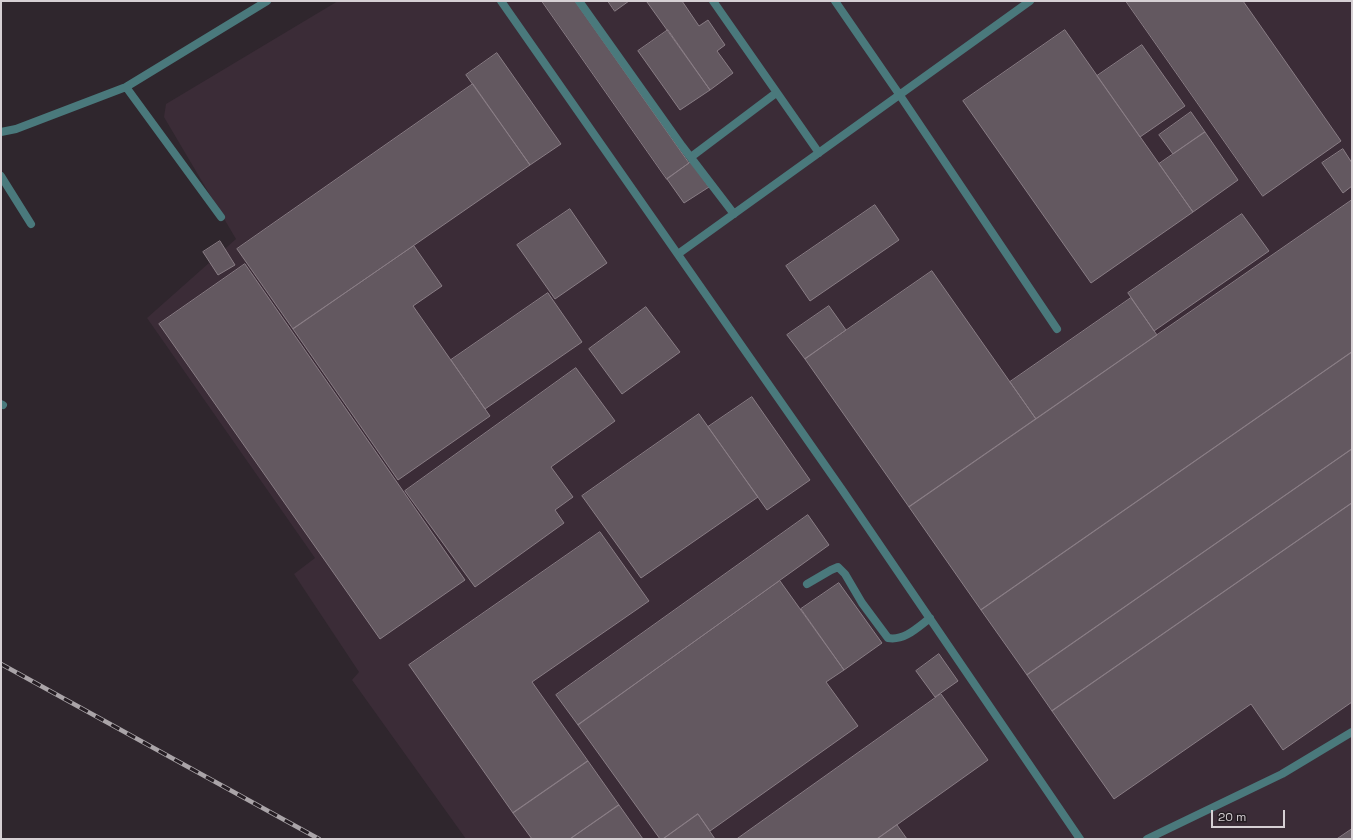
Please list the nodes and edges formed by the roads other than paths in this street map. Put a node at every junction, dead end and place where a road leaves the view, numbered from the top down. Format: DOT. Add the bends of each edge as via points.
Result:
graph roads {
  1 [pos="267,1"];
  2 [pos="501,1"];
  3 [pos="579,1"];
  4 [pos="713,1"];
  5 [pos="835,1"];
  6 [pos="1030,1"];
  7 [pos="126,87"];
  8 [pos="776,93"];
  9 [pos="899,94"];
  10 [pos="1,132"];
  11 [pos="819,153"];
  12 [pos="690,156"];
  13 [pos="1,176"];
  14 [pos="734,214"];
  15 [pos="221,217"];
  16 [pos="31,224"];
  17 [pos="678,254"];
  18 [pos="1057,329"];
  19 [pos="807,584"];
  20 [pos="930,618"];
  21 [pos="1352,732"];
  22 [pos="1080,839"];
  23 [pos="1147,839"];
  1 -- 7 [label="street"];
  2 -- 17 [label="street"];
  3 -- 12 [label="street"];
  4 -- 8 [label="street"];
  5 -- 9 [label="street"];
  6 -- 9 [label="street"];
  7 -- 10 [label="street" via="16,129"];
  7 -- 15 [label="street"];
  8 -- 11 [label="street"];
  8 -- 12 [label="street"];
  9 -- 11 [label="street"];
  9 -- 18 [label="street"];
  11 -- 14 [label="street"];
  12 -- 14 [label="street"];
  13 -- 16 [label="street"];
  14 -- 17 [label="street"];
  17 -- 20 [label="street"];
  19 -- 20 [label="street" via="838,567 888,638 895,639 908,635"];
  20 -- 22 [label="street"];
  21 -- 23 [label="street" via="1282,774"];
}
